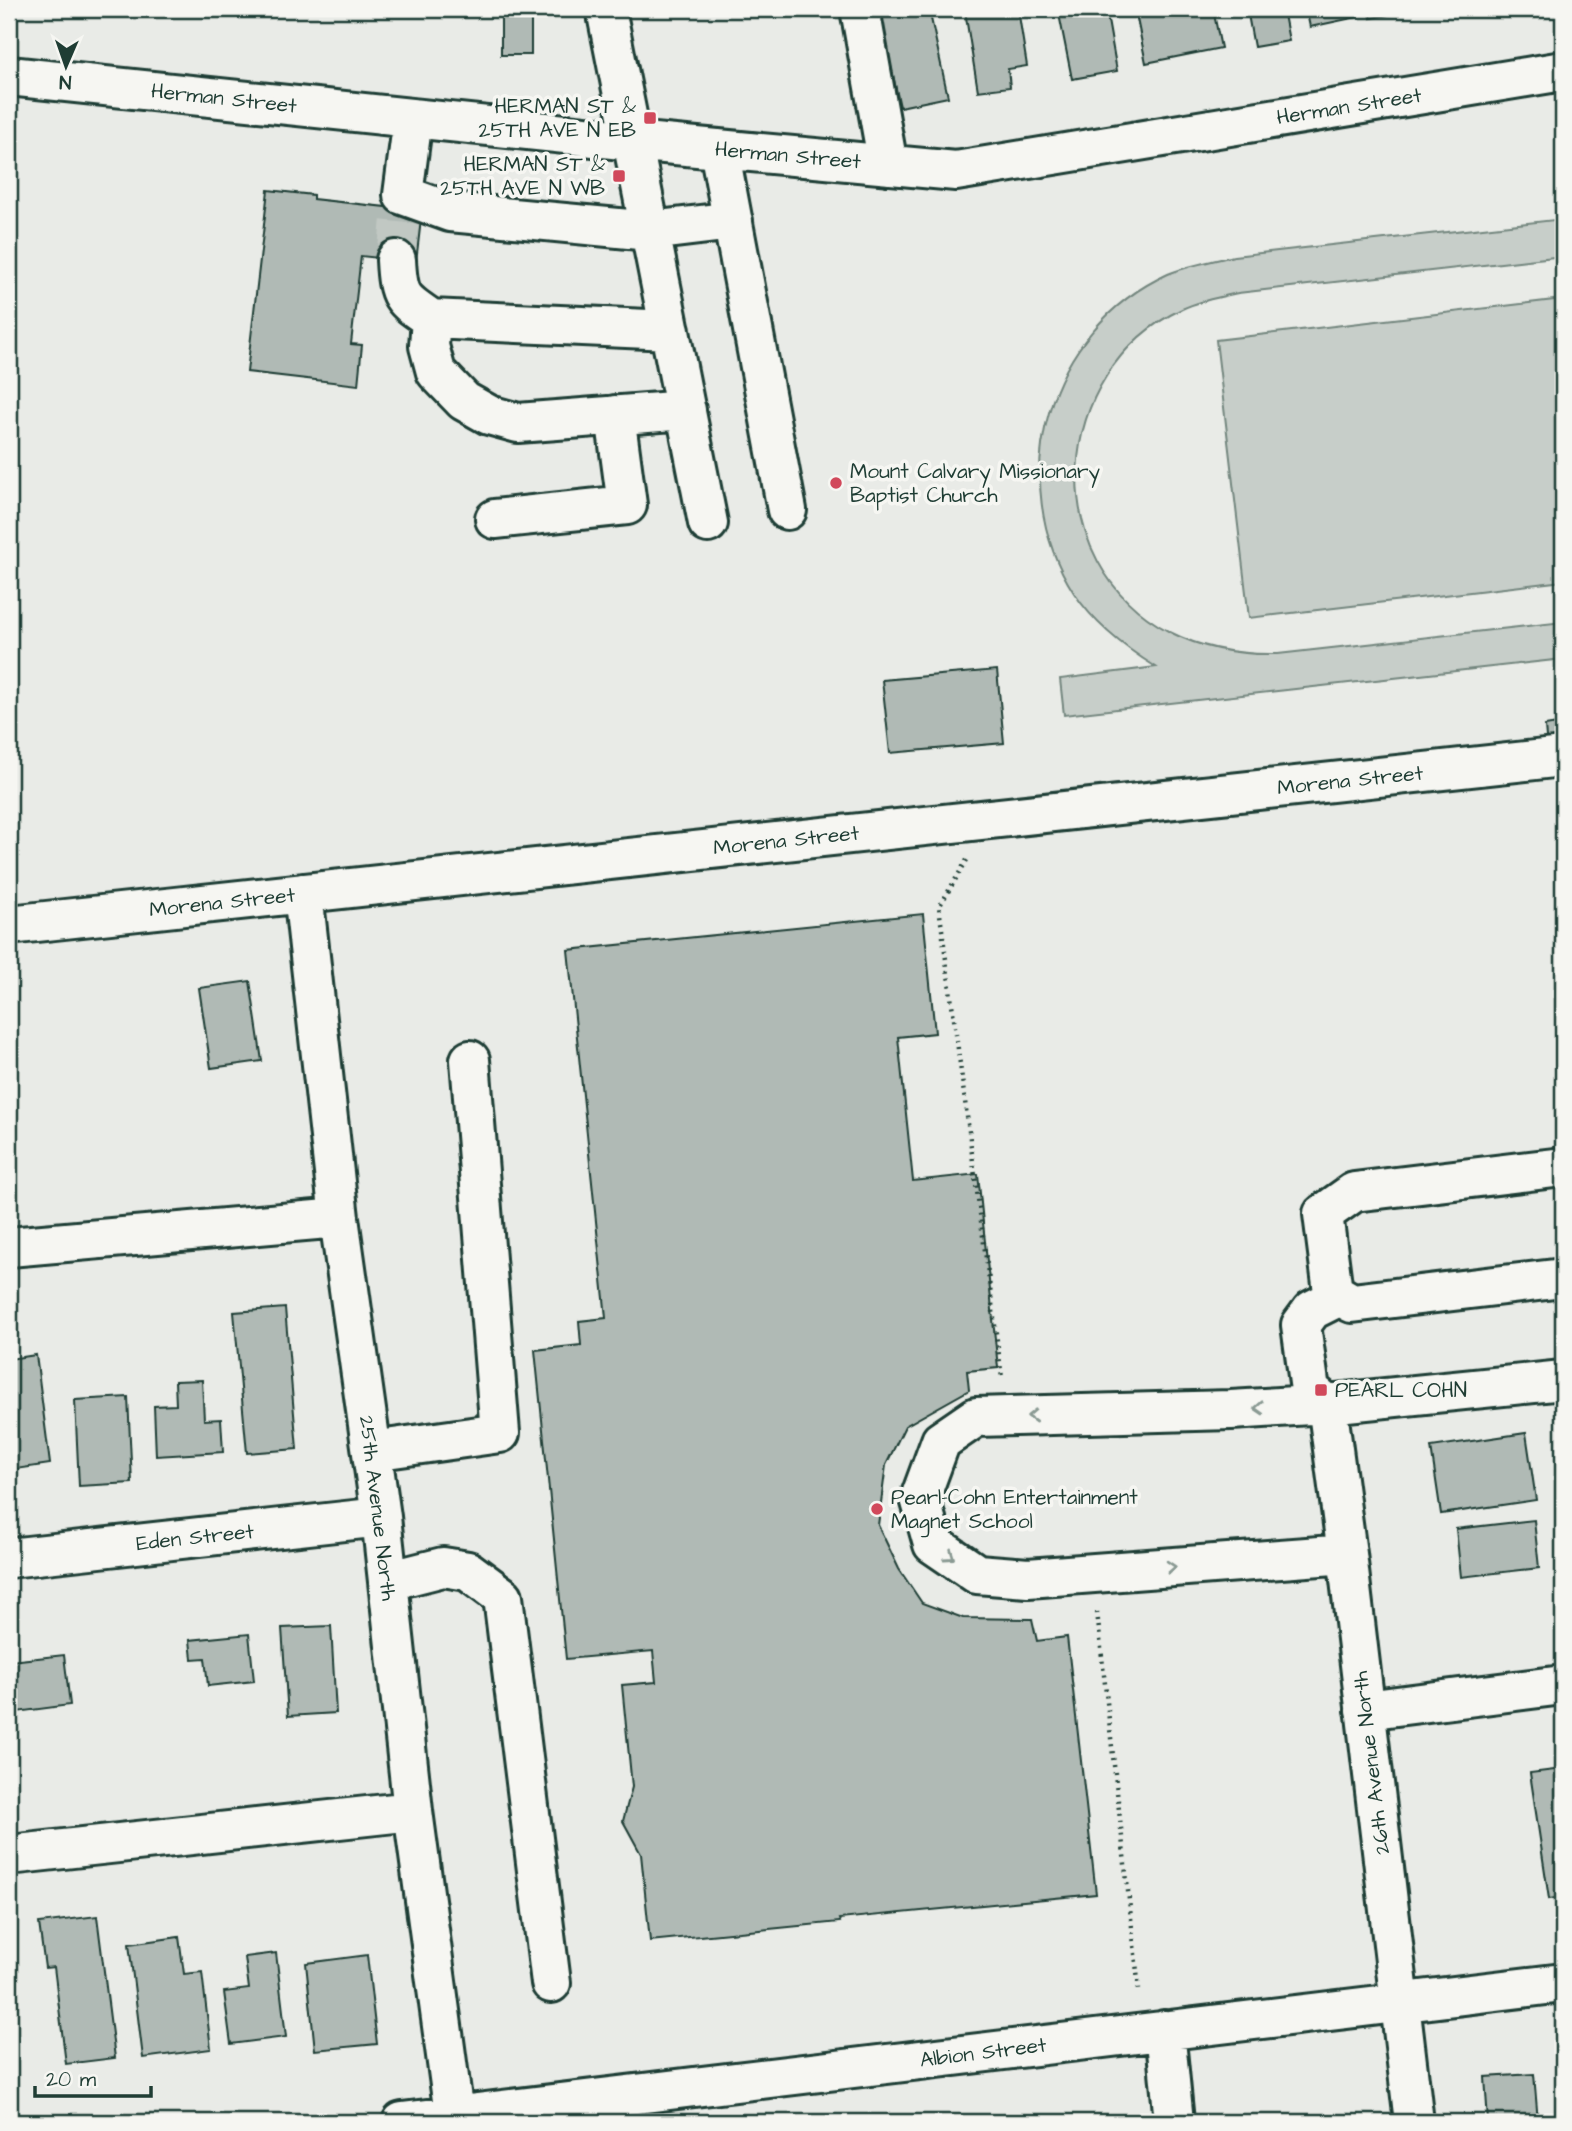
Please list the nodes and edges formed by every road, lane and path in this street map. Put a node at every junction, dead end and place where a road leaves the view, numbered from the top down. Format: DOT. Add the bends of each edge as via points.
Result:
graph roads {
  1 [pos="606,9"];
  2 [pos="860,9"];
  3 [pos="1563,71"];
  4 [pos="9,76"];
  5 [pos="414,118"];
  6 [pos="632,141"];
  7 [pos="719,149"];
  8 [pos="888,165"];
  9 [pos="733,222"];
  10 [pos="650,231"];
  11 [pos="396,260"];
  12 [pos="431,319"];
  13 [pos="670,330"];
  14 [pos="685,410"];
  15 [pos="615,415"];
  16 [pos="787,510"];
  17 [pos="495,519"];
  18 [pos="708,523"];
  19 [pos="1563,757"];
  20 [pos="968,858"];
  21 [pos="303,893"];
  22 [pos="9,925"];
  23 [pos="470,1060"];
  24 [pos="1563,1167"];
  25 [pos="339,1218"];
  26 [pos="9,1247"];
  27 [pos="1563,1279"];
  28 [pos="1340,1296"];
  29 [pos="1563,1380"];
  30 [pos="1003,1390"];
  31 [pos="1327,1404"];
  32 [pos="372,1451"];
  33 [pos="381,1517"];
  34 [pos="1348,1554"];
  35 [pos="9,1558"];
  36 [pos="388,1581"];
  37 [pos="1096,1609"];
  38 [pos="1563,1685"];
  39 [pos="1365,1710"];
  40 [pos="413,1811"];
  41 [pos="9,1855"];
  42 [pos="551,1983"];
  43 [pos="1563,1983"];
  44 [pos="1139,1990"];
  45 [pos="1399,2003"];
  46 [pos="1164,2030"];
  47 [pos="455,2119"];
  48 [pos="402,2122"];
  49 [pos="1174,2122"];
  50 [pos="1414,2122"];
  1 -- 6 [label="street"];
  2 -- 8 [label="street"];
  3 -- 8 [label="street, Herman Street" via="956,171"];
  4 -- 5 [label="street, Herman Street"];
  5 -- 6 [label="street, Herman Street"];
  5 -- 10 [label="street" via="402,202 450,212"];
  6 -- 7 [label="street, Herman Street"];
  6 -- 10 [label="street"];
  7 -- 8 [label="street, Herman Street"];
  7 -- 9 [label="street"];
  9 -- 10 [label="street"];
  9 -- 16 [label="street"];
  10 -- 13 [label="street"];
  11 -- 12 [label="street" via="397,282 406,303"];
  12 -- 13 [label="street"];
  12 -- 15 [label="street" via="429,346 436,372 464,401 489,415 518,423"];
  13 -- 14 [label="street"];
  14 -- 15 [label="street"];
  14 -- 18 [label="street"];
  15 -- 17 [label="street" via="627,505"];
  19 -- 21 [label="street, Morena Street"];
  20 -- 30 [label="path" via="939,907"];
  21 -- 22 [label="street, Morena Street"];
  21 -- 25 [label="street, 25th Avenue North"];
  23 -- 32 [label="street" via="500,1433"];
  24 -- 28 [label="street" via="1354,1192 1323,1214 1333,1292"];
  25 -- 26 [label="street"];
  25 -- 32 [label="street, 25th Avenue North"];
  27 -- 28 [label="street" via="1352,1303"];
  28 -- 31 [label="street" via="1312,1310 1300,1325 1310,1390"];
  29 -- 31 [label="street"];
  31 -- 34 [label="street, 26th Avenue North"];
  31 -- 34 [label="street, one-way" via="976,1418 941,1441 920,1498 933,1544 977,1574 1028,1578"];
  32 -- 33 [label="street, 25th Avenue North"];
  33 -- 35 [label="street, Eden Street"];
  33 -- 36 [label="street, 25th Avenue North"];
  34 -- 39 [label="street, 26th Avenue North"];
  36 -- 40 [label="street, 25th Avenue North"];
  36 -- 42 [label="street" via="443,1567 468,1571 503,1597"];
  37 -- 44 [label="path"];
  38 -- 39 [label="street"];
  39 -- 45 [label="street, 26th Avenue North"];
  40 -- 41 [label="street"];
  40 -- 47 [label="street, 25th Avenue North"];
  43 -- 45 [label="street, Albion Street"];
  45 -- 46 [label="street, Albion Street"];
  45 -- 50 [label="street, 26th Avenue North"];
  46 -- 47 [label="street, Albion Street"];
  46 -- 49 [label="street"];
  47 -- 48 [label="street, Albion Street"];
}
